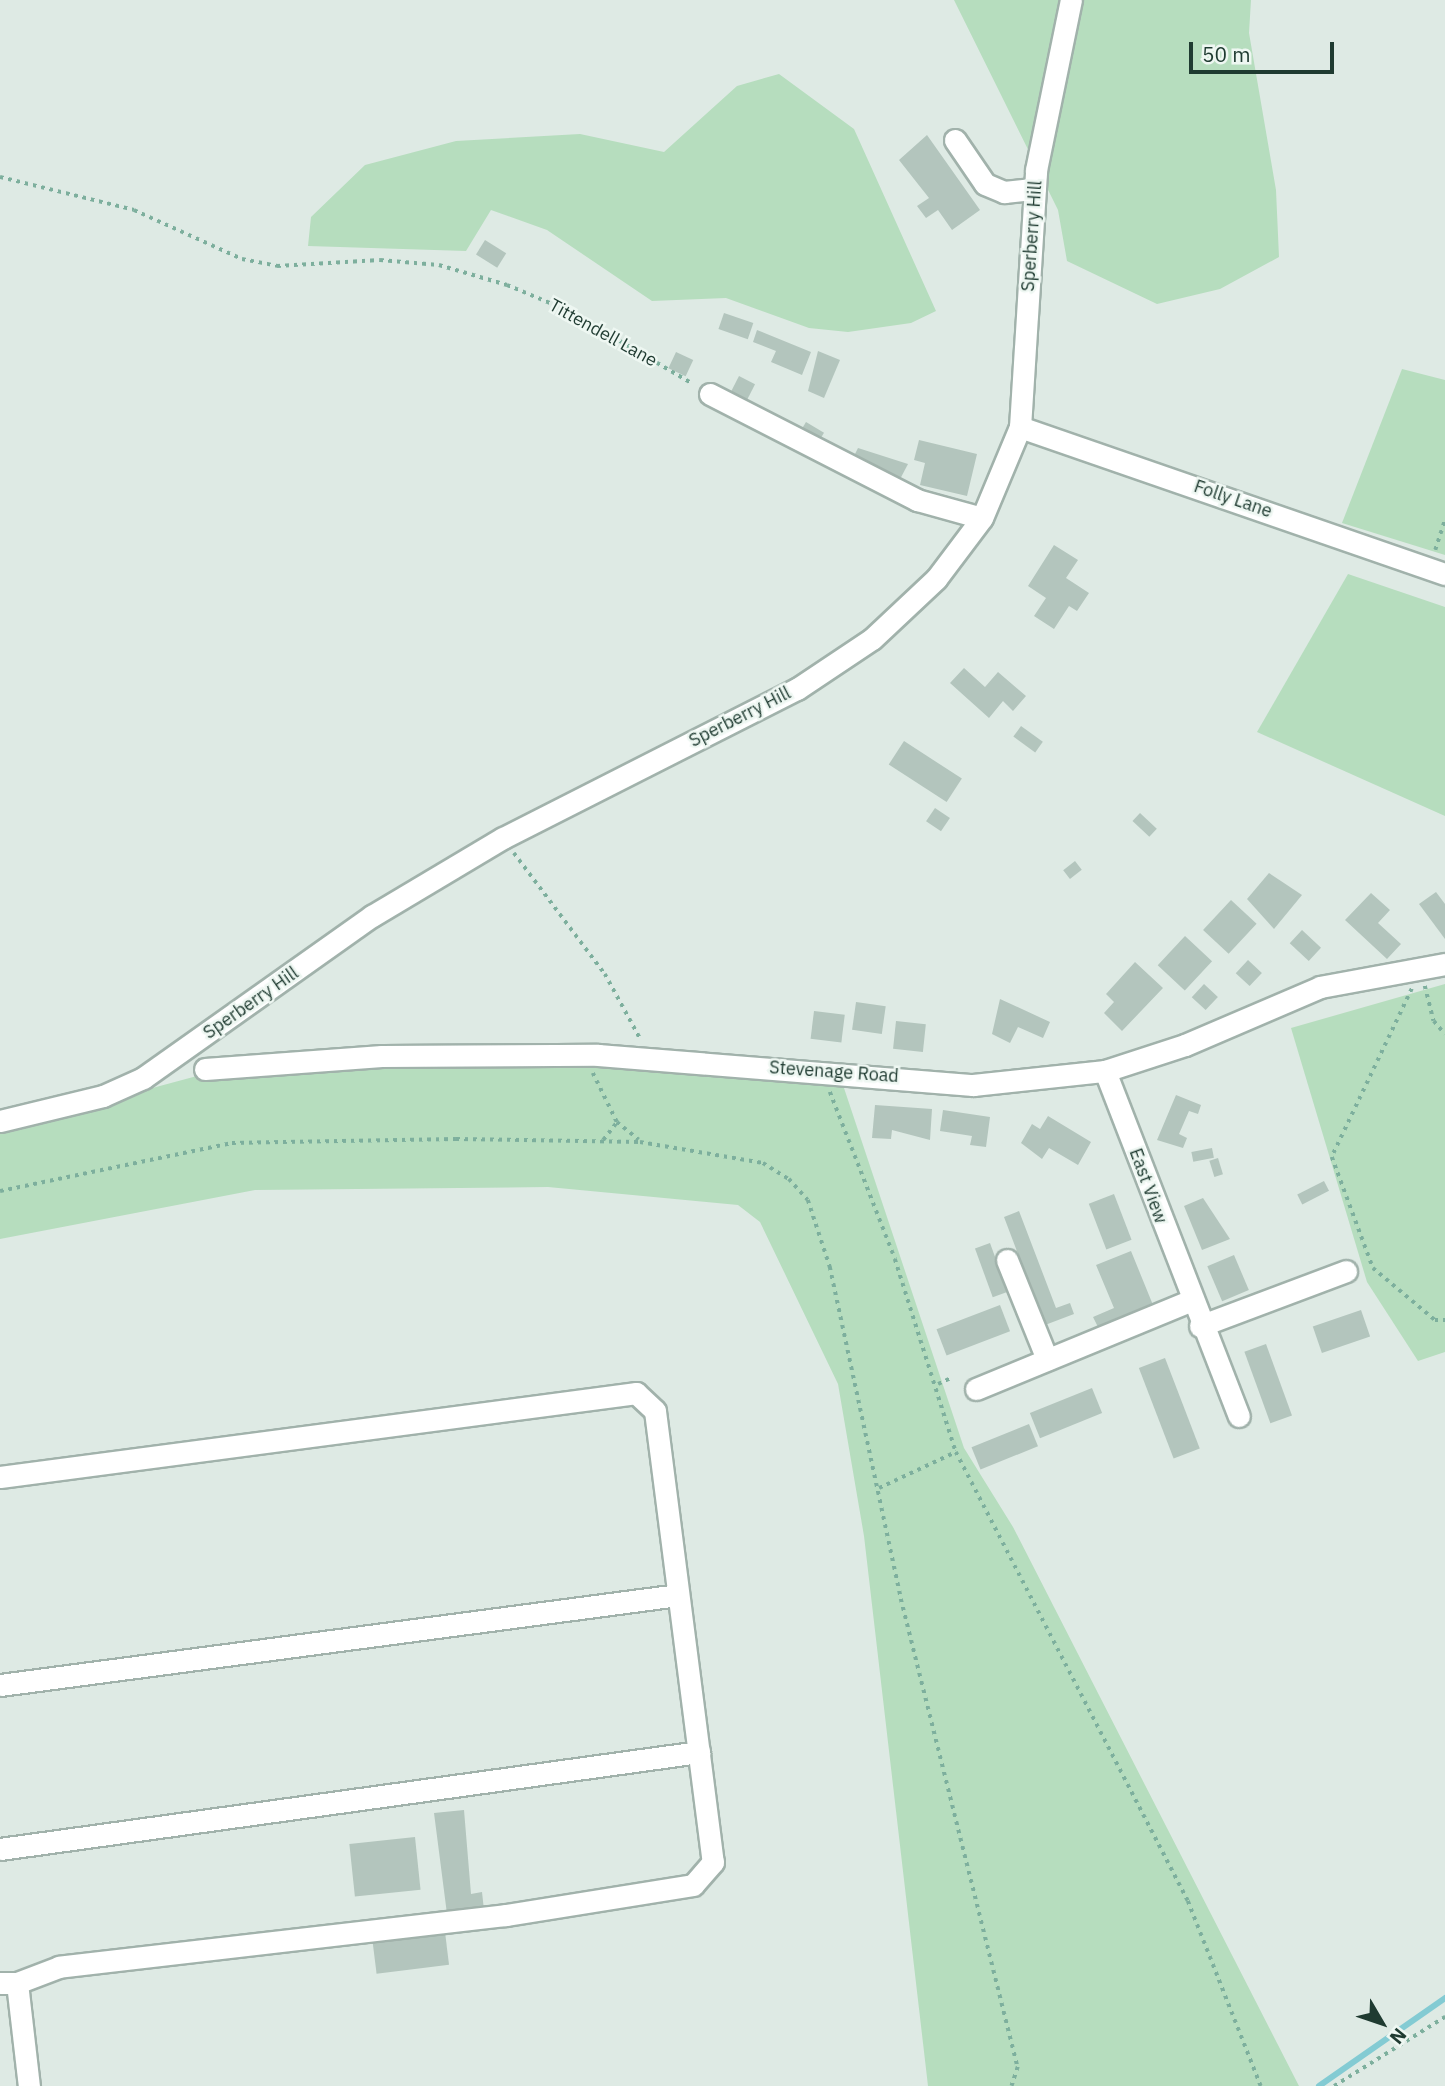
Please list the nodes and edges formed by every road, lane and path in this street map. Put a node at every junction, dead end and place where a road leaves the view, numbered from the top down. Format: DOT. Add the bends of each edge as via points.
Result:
graph roads {
  1 [pos="1071,0"];
  2 [pos="955,140"];
  3 [pos="0,177"];
  4 [pos="1035,189"];
  5 [pos="710,394"];
  6 [pos="1020,427"];
  7 [pos="982,518"];
  8 [pos="1445,519"];
  9 [pos="1436,571"];
  10 [pos="503,838"];
  11 [pos="1445,964"];
  12 [pos="1421,971"];
  13 [pos="1445,1034"];
  14 [pos="585,1056"];
  15 [pos="650,1057"];
  16 [pos="205,1069"];
  17 [pos="1105,1071"];
  18 [pos="827,1083"];
  19 [pos="0,1121"];
  20 [pos="618,1122"];
  21 [pos="602,1141"];
  22 [pos="640,1142"];
  23 [pos="1007,1260"];
  24 [pos="1346,1271"];
  25 [pos="1190,1301"];
  26 [pos="1445,1320"];
  27 [pos="1200,1326"];
  28 [pos="1047,1359"];
  29 [pos="951,1378"];
  30 [pos="938,1384"];
  31 [pos="976,1389"];
  32 [pos="1239,1416"];
  33 [pos="956,1452"];
  34 [pos="0,1477"];
  35 [pos="878,1488"];
  36 [pos="678,1595"];
  37 [pos="0,1685"];
  38 [pos="699,1752"];
  39 [pos="0,1849"];
  40 [pos="8,1983"];
  41 [pos="1445,2017"];
  42 [pos="29,2086"];
  43 [pos="1261,2086"];
  44 [pos="1334,2086"];
  1 -- 4 [label="street, Sperberry Hill"];
  2 -- 4 [label="street" via="985,184 1004,192"];
  3 -- 5 [label="path, Tittendell Lane" via="134,209 242,259 277,266 380,260 439,265 507,285 569,311"];
  4 -- 6 [label="street, Sperberry Hill"];
  5 -- 7 [label="street" via="917,500"];
  6 -- 7 [label="street, Sperberry Hill"];
  6 -- 9 [label="street, Folly Lane"];
  7 -- 10 [label="street, Sperberry Hill" via="936,579 872,639 797,689"];
  8 -- 9 [label="path"];
  10 -- 15 [label="path" via="605,974"];
  10 -- 19 [label="street, Sperberry Hill" via="372,916 144,1078 103,1096"];
  11 -- 12 [label="street, Stevenage Road"];
  12 -- 13 [label="path" via="1434,1021"];
  12 -- 17 [label="street, Stevenage Road" via="1320,988 1185,1045"];
  12 -- 26 [label="path" via="1332,1157 1373,1268 1435,1320"];
  14 -- 15 [label="street, Stevenage Road"];
  14 -- 16 [label="street, Stevenage Road" via="382,1056"];
  14 -- 20 [label="path"];
  15 -- 17 [label="street, Stevenage Road" via="973,1085"];
  17 -- 25 [label="street, East View"];
  18 -- 30 [label="path"];
  20 -- 21 [label="path"];
  20 -- 22 [label="path"];
  23 -- 28 [label="street"];
  24 -- 27 [label="street"];
  25 -- 27 [label="street, East View"];
  25 -- 28 [label="street"];
  27 -- 32 [label="street, East View"];
  28 -- 31 [label="street"];
  29 -- 30 [label="path"];
  30 -- 33 [label="path"];
  33 -- 35 [label="path"];
  33 -- 43 [label="path" via="1188,1901"];
  34 -- 36 [label="street" via="636,1393 655,1411"];
  36 -- 37 [label="street"];
  36 -- 38 [label="street"];
  38 -- 39 [label="street"];
  38 -- 40 [label="street" via="713,1862 693,1885 506,1915 59,1967"];
  40 -- 42 [label="street"];
  41 -- 44 [label="path"];
}
